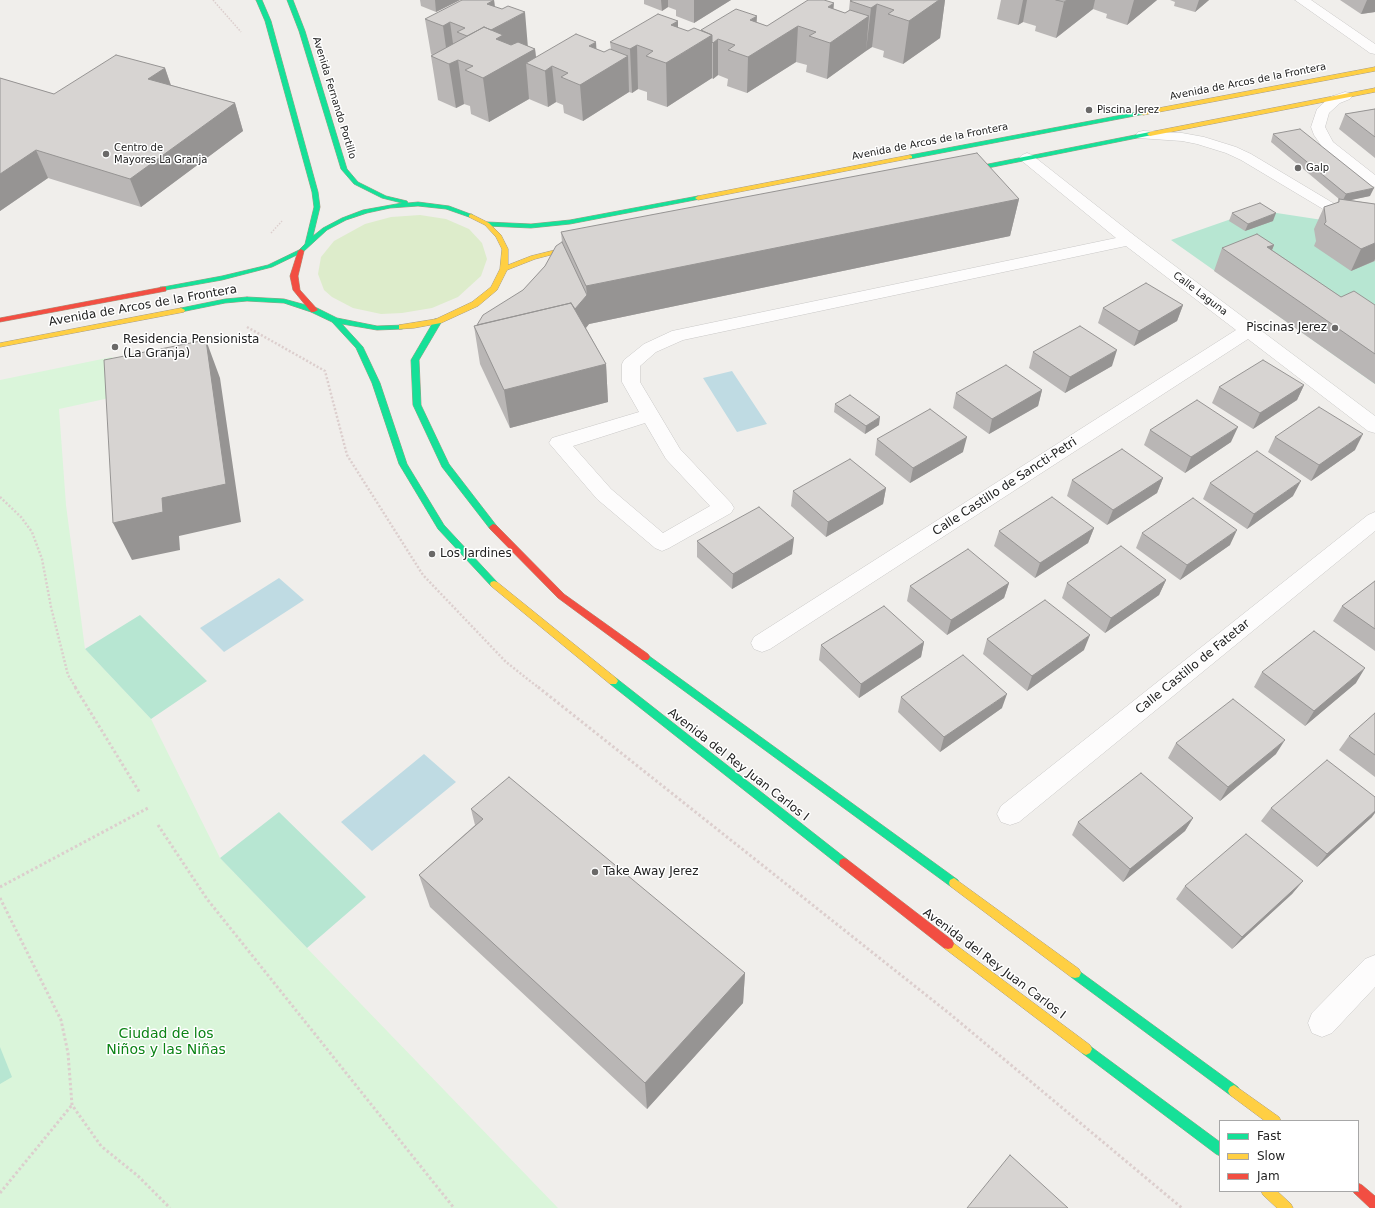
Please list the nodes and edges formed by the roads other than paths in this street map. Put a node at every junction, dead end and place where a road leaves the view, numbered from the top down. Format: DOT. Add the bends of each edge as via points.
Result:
graph roads {
  1 [pos="259,0"];
  2 [pos="290,0"];
  3 [pos="1302,0"];
  4 [pos="1375,50"];
  5 [pos="1375,69"];
  6 [pos="1375,90"];
  7 [pos="1345,96"];
  8 [pos="1143,136"];
  9 [pos="1027,158"];
  10 [pos="949,174"];
  11 [pos="1375,182"];
  12 [pos="418,204"];
  13 [pos="1375,214"];
  14 [pos="487,224"];
  15 [pos="1129,240"];
  16 [pos="308,243"];
  17 [pos="590,243"];
  18 [pos="301,251"];
  19 [pos="504,269"];
  20 [pos="314,310"];
  21 [pos="0,320"];
  22 [pos="335,320"];
  23 [pos="438,320"];
  24 [pos="1248,330"];
  25 [pos="0,345"];
  26 [pos="650,415"];
  27 [pos="1375,426"];
  28 [pos="1375,520"];
  29 [pos="762,643"];
  30 [pos="1010,814"];
  31 [pos="1375,968"];
  32 [pos="1322,1024"];
  33 [pos="1274,1120"];
  34 [pos="1219,1149"];
  35 [pos="1359,1190"];
  36 [pos="1268,1192"];
  37 [pos="1375,1204"];
  38 [pos="1287,1208"];
  1 -- 16 [label="main road" via="268,21 315,192 318,207"];
  2 -- 12 [label="main road, Avenida Fernando Portillo" via="344,168 356,183 384,197"];
  3 -- 4 [label="street"];
  5 -- 14 [label="main road, Avenida de Arcos de la Frontera" via="570,222 530,226"];
  6 -- 7 [label="main road"];
  7 -- 8 [label="main road"];
  7 -- 11 [label="lane" via="1335,100 1322,112 1318,127 1328,145"];
  8 -- 9 [label="main road"];
  8 -- 13 [label="lane" via="1182,137 1216,145 1246,157 1333,209 1354,215"];
  9 -- 10 [label="main road"];
  9 -- 15 [label="street, Calle Laguna"];
  12 -- 14 [label="main road, Avenida de Arcos de la Frontera" via="447,207"];
  12 -- 16 [label="main road, Avenida de Arcos de la Frontera" via="365,211 325,229"];
  14 -- 19 [label="main road, Avenida de Arcos de la Frontera" via="499,236 505,249"];
  15 -- 24 [label="street, Calle Laguna"];
  15 -- 26 [label="street" via="678,336 650,348 631,364 631,382"];
  16 -- 18 [label="main road, Avenida de Arcos de la Frontera"];
  17 -- 19 [label="main road" via="533,256"];
  18 -- 20 [label="main road, Avenida de Arcos de la Frontera" via="294,276 295,283 297,290"];
  18 -- 21 [label="main road, Avenida de Arcos de la Frontera" via="270,266 239,275"];
  19 -- 23 [label="main road, Avenida de Arcos de la Frontera" via="494,288 475,304"];
  20 -- 22 [label="main road, Avenida de Arcos de la Frontera"];
  20 -- 25 [label="main road, Avenida de Arcos de la Frontera" via="284,301 247,299"];
  22 -- 23 [label="main road, Avenida de Arcos de la Frontera" via="377,328 414,326"];
  22 -- 34 [label="main road, Avenida del Rey Juan Carlos I" via="359,347 376,383 403,464 441,527 492,582 650,712 984,972"];
  23 -- 33 [label="main road" via="415,360 417,405 445,465 495,530 561,596"];
  24 -- 27 [label="street, Calle Laguna"];
  24 -- 29 [label="street, Calle Castillo de Sancti-Petri"];
  26 -- 26 [label="street" via="560,443 604,494 662,543 724,508 673,454"];
  28 -- 30 [label="street, Calle Castillo de Fatetar"];
  31 -- 32 [label="street"];
  35 -- 37 [label="main road"];
  36 -- 38 [label="main road"];
}
